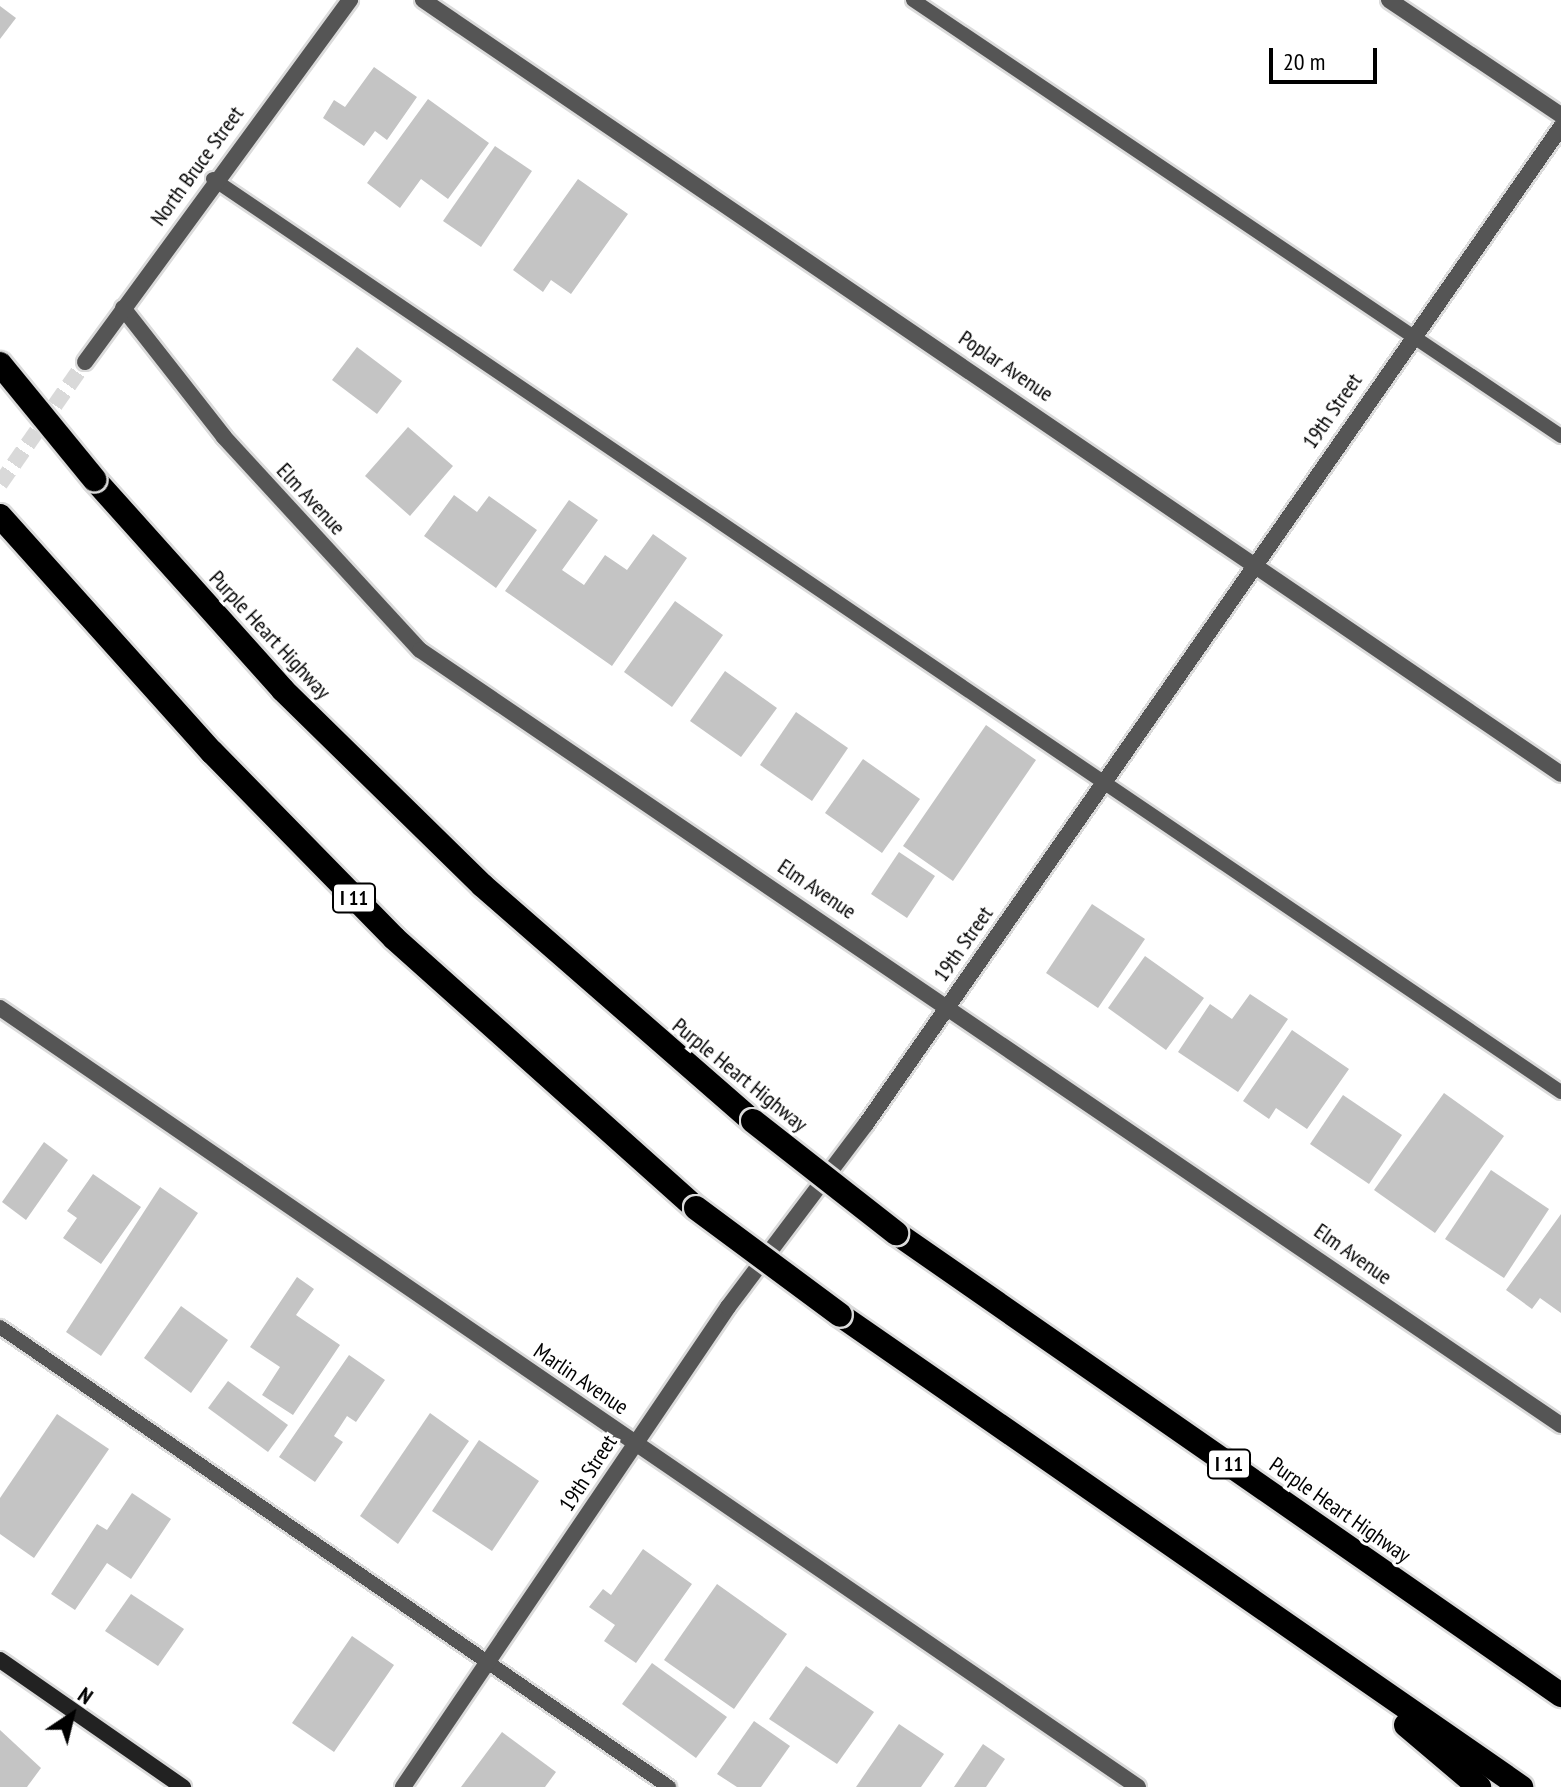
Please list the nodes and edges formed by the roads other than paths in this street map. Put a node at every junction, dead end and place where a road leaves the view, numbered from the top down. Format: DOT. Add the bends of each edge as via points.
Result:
graph roads {
  1 [pos="350,0"];
  2 [pos="423,0"];
  3 [pos="913,0"];
  4 [pos="1389,0"];
  5 [pos="1561,115"];
  6 [pos="1561,127"];
  7 [pos="213,179"];
  8 [pos="123,308"];
  9 [pos="1412,334"];
  10 [pos="85,362"];
  11 [pos="0,364"];
  12 [pos="1561,436"];
  13 [pos="0,516"];
  14 [pos="1256,560"];
  15 [pos="1561,774"];
  16 [pos="1103,780"];
  17 [pos="949,1003"];
  18 [pos="0,1008"];
  19 [pos="1561,1092"];
  20 [pos="0,1327"];
  21 [pos="1561,1425"];
  22 [pos="634,1442"];
  23 [pos="1312,1646"];
  24 [pos="0,1660"];
  25 [pos="490,1665"];
  26 [pos="1561,1695"];
  27 [pos="183,1787"];
  28 [pos="403,1787"];
  29 [pos="669,1787"];
  30 [pos="1138,1787"];
  31 [pos="1479,1787"];
  32 [pos="1521,1787"];
  1 -- 7 [label="street, North Bruce Street"];
  2 -- 14 [label="street, Poplar Avenue"];
  3 -- 9 [label="lane"];
  4 -- 5 [label="street"];
  6 -- 9 [label="street, 19th Street"];
  7 -- 8 [label="street, North Bruce Street"];
  7 -- 16 [label="lane"];
  8 -- 10 [label="street, North Bruce Street"];
  8 -- 17 [label="street, Elm Avenue" via="224,437 420,650"];
  9 -- 12 [label="lane"];
  9 -- 14 [label="street, 19th Street"];
  11 -- 26 [label="highway, Purple Heart Highway / I 11, bridge" via="94,479 283,690 471,874 753,1121 896,1233"];
  13 -- 23 [label="highway, I 11, bridge" via="37,562 394,938 696,1208"];
  14 -- 15 [label="street, Poplar Avenue"];
  14 -- 16 [label="street, 19th Street"];
  16 -- 17 [label="street, 19th Street"];
  16 -- 19 [label="lane"];
  17 -- 21 [label="street, Elm Avenue"];
  17 -- 22 [label="street, 19th Street"];
  18 -- 22 [label="street, Marlin Avenue"];
  20 -- 25 [label="lane"];
  22 -- 25 [label="street, 19th Street"];
  22 -- 30 [label="street, Marlin Avenue"];
  23 -- 31 [label="highway"];
  23 -- 32 [label="highway, I 11"];
  24 -- 27 [label="main road"];
  25 -- 28 [label="street, 19th Street"];
  25 -- 29 [label="lane"];
}
